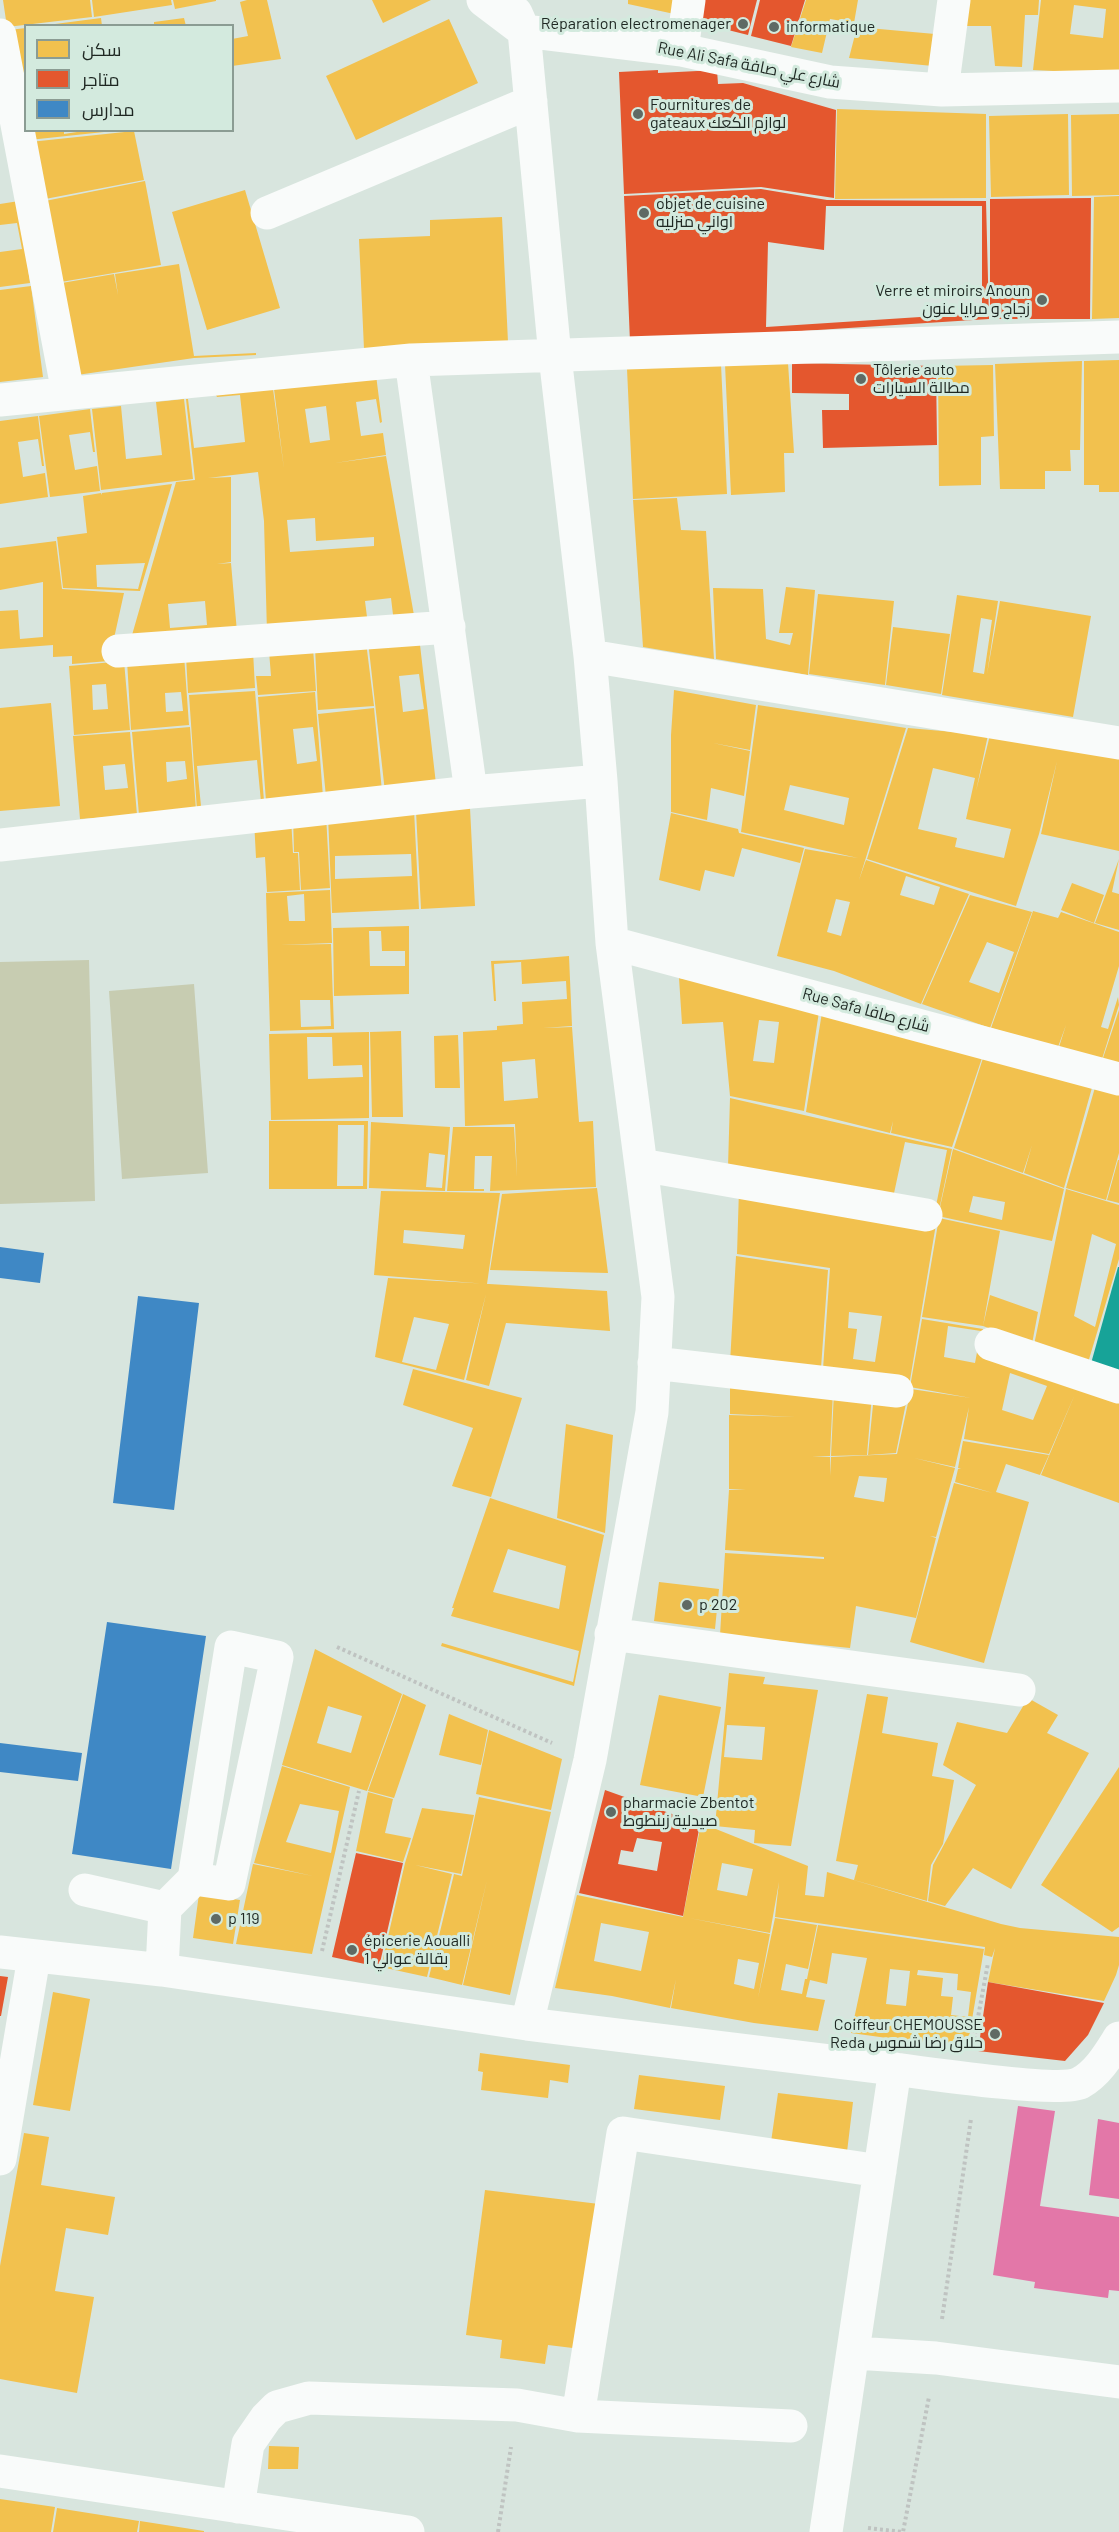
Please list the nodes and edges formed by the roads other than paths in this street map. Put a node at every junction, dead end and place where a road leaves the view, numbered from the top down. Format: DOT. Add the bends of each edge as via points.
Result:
graph roads {
  1 [pos="483,0"];
  2 [pos="509,0"];
  3 [pos="689,0"];
  4 [pos="954,0"];
  5 [pos="524,31"];
  6 [pos="0,35"];
  7 [pos="682,50"];
  8 [pos="1119,86"];
  9 [pos="942,90"];
  10 [pos="531,102"];
  11 [pos="267,213"];
  12 [pos="1119,337"];
  13 [pos="555,356"];
  14 [pos="411,360"];
  15 [pos="68,393"];
  16 [pos="0,400"];
  17 [pos="449,627"];
  18 [pos="118,651"];
  19 [pos="590,656"];
  20 [pos="1119,743"];
  21 [pos="601,781"];
  22 [pos="471,792"];
  23 [pos="0,845"];
  24 [pos="612,943"];
  25 [pos="1119,1079"];
  26 [pos="641,1165"];
  27 [pos="926,1215"];
  28 [pos="991,1344"];
  29 [pos="654,1363"];
  30 [pos="1119,1387"];
  31 [pos="897,1391"];
  32 [pos="611,1634"];
  33 [pos="1019,1690"];
  34 [pos="194,1879"];
  35 [pos="86,1890"];
  36 [pos="165,1908"];
  37 [pos="0,1952"];
  38 [pos="34,1957"];
  39 [pos="162,1970"];
  40 [pos="527,2024"];
  41 [pos="1119,2037"];
  42 [pos="895,2069"];
  43 [pos="1110,2071"];
  44 [pos="0,2157"];
  45 [pos="880,2171"];
  46 [pos="854,2353"];
  47 [pos="1119,2382"];
  48 [pos="578,2416"];
  49 [pos="791,2426"];
  50 [pos="0,2471"];
  51 [pos="238,2508"];
  52 [pos="408,2532"];
  53 [pos="826,2532"];
  1 -- 5 [label="street"];
  2 -- 5 [label="street"];
  3 -- 7 [label="street"];
  4 -- 9 [label="street"];
  5 -- 7 [label="street, Rue Ali Safa شارع علي صافة"];
  5 -- 10 [label="street"];
  6 -- 15 [label="street"];
  7 -- 9 [label="street, Rue Ali Safa شارع علي صافة" via="830,82"];
  8 -- 9 [label="street, Rue Ali Safa شارع علي صافة"];
  10 -- 11 [label="street"];
  10 -- 13 [label="street"];
  12 -- 13 [label="street"];
  13 -- 14 [label="street"];
  13 -- 19 [label="street"];
  14 -- 15 [label="street"];
  14 -- 17 [label="street"];
  15 -- 16 [label="street"];
  17 -- 18 [label="street"];
  17 -- 22 [label="street"];
  19 -- 20 [label="street"];
  19 -- 21 [label="street"];
  21 -- 22 [label="street"];
  21 -- 24 [label="street"];
  22 -- 23 [label="street"];
  24 -- 25 [label="street, Rue Safa شارع صافا"];
  24 -- 26 [label="street"];
  26 -- 27 [label="street"];
  26 -- 29 [label="street" via="658,1298"];
  28 -- 30 [label="street"];
  29 -- 31 [label="street"];
  29 -- 32 [label="street" via="652,1412"];
  32 -- 33 [label="street"];
  32 -- 40 [label="street" via="590,1760"];
  34 -- 34 [label="street" via="230,1884 277,1657 231,1647"];
  34 -- 36 [label="street"];
  35 -- 36 [label="street"];
  36 -- 39 [label="street"];
  37 -- 38 [label="street"];
  38 -- 39 [label="street"];
  38 -- 44 [label="street"];
  39 -- 40 [label="street"];
  40 -- 42 [label="street"];
  41 -- 43 [label="street"];
  42 -- 43 [label="street" via="1062,2086 1079,2084"];
  42 -- 45 [label="street"];
  45 -- 46 [label="street"];
  45 -- 48 [label="street" via="622,2133"];
  46 -- 47 [label="street" via="936,2358"];
  46 -- 53 [label="street"];
  48 -- 49 [label="street"];
  48 -- 51 [label="street" via="517,2405 309,2398 277,2407 248,2444"];
  50 -- 51 [label="street"];
  51 -- 52 [label="street"];
}
